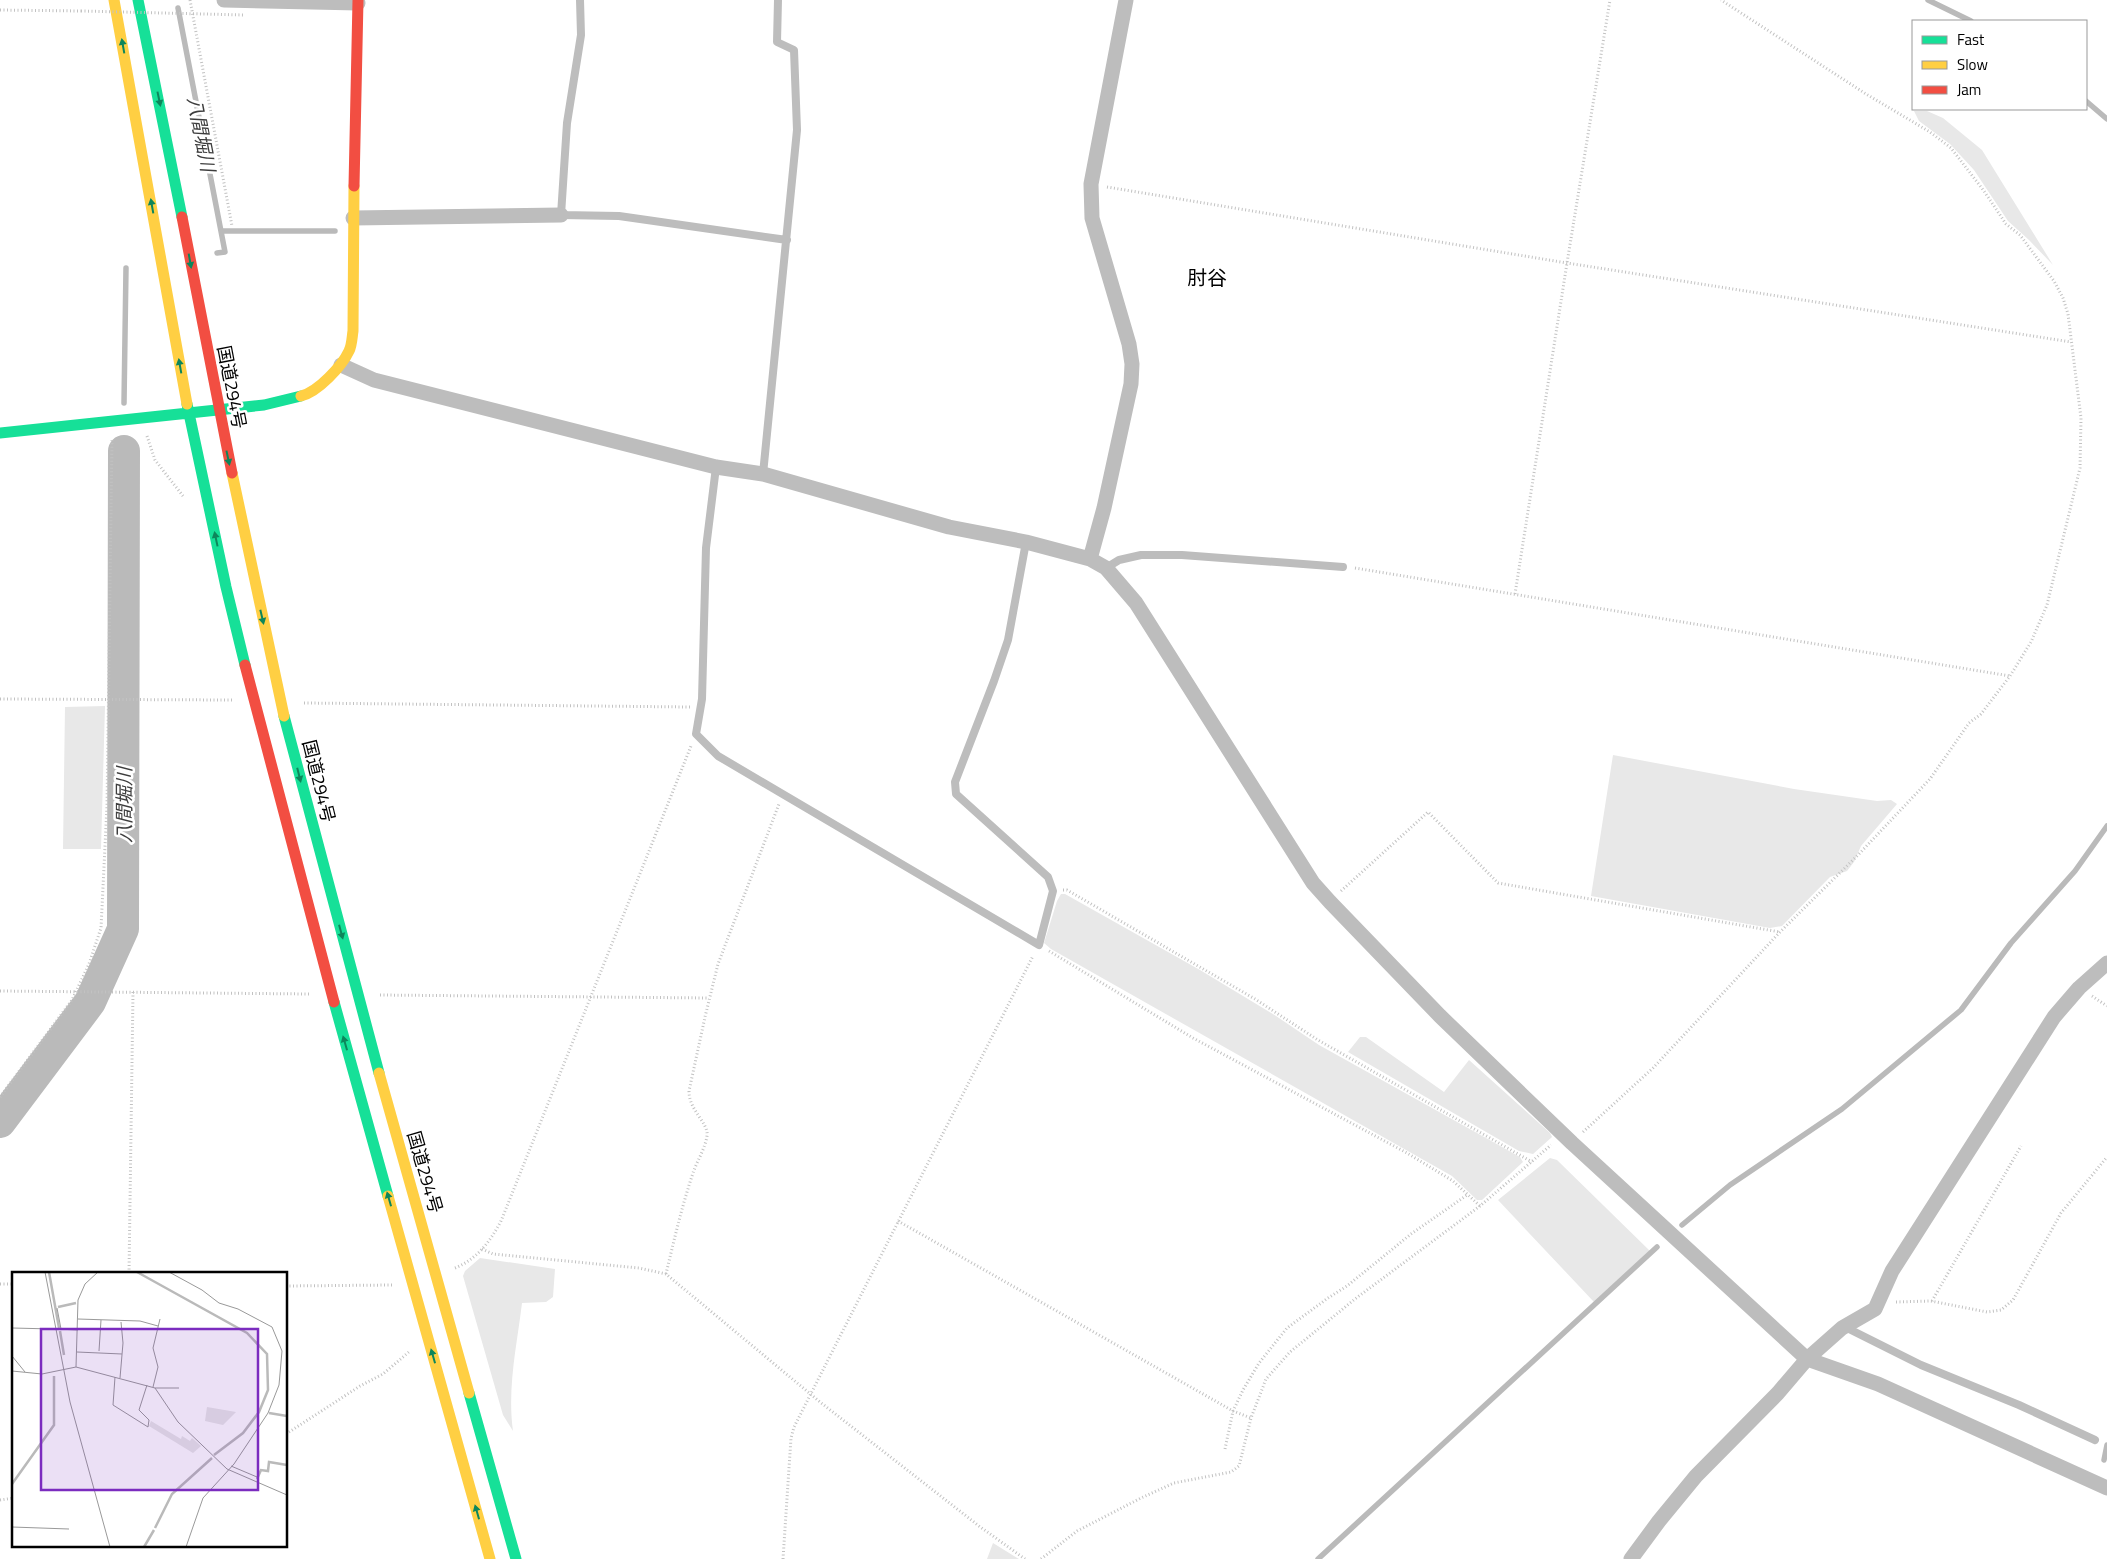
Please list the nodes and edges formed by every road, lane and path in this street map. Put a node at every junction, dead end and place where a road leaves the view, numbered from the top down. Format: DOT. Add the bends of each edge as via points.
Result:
graph roads {
  1 [pos="114,0"];
  2 [pos="190,0"];
  3 [pos="224,0"];
  4 [pos="580,0"];
  5 [pos="778,0"];
  6 [pos="1126,0"];
  7 [pos="1610,0"];
  8 [pos="1721,0"];
  9 [pos="143,1"];
  10 [pos="358,2"];
  11 [pos="0,10"];
  12 [pos="244,15"];
  13 [pos="1091,184"];
  14 [pos="561,215"];
  15 [pos="353,218"];
  16 [pos="232,226"];
  17 [pos="787,240"];
  18 [pos="1567,263"];
  19 [pos="2071,342"];
  20 [pos="341,365"];
  21 [pos="218,410"];
  22 [pos="189,414"];
  23 [pos="144,418"];
  24 [pos="112,421"];
  25 [pos="0,433"];
  26 [pos="716,467"];
  27 [pos="763,474"];
  28 [pos="187,502"];
  29 [pos="1026,542"];
  30 [pos="1090,559"];
  31 [pos="1343,566"];
  32 [pos="1106,568"];
  33 [pos="1515,594"];
  34 [pos="2010,676"];
  35 [pos="232,691"];
  36 [pos="0,698"];
  37 [pos="109,700"];
  38 [pos="282,707"];
  39 [pos="701,707"];
  40 [pos="696,734"];
  41 [pos="783,794"];
  42 [pos="1053,891"];
  43 [pos="1330,902"];
  44 [pos="1780,932"];
  45 [pos="1039,945"];
  46 [pos="2107,963"];
  47 [pos="0,991"];
  48 [pos="76,992"];
  49 [pos="132,992"];
  50 [pos="312,994"];
  51 [pos="380,995"];
  52 [pos="589,997"];
  53 [pos="709,998"];
  54 [pos="0,1097"];
  55 [pos="1568,1139"];
  56 [pos="2022,1146"];
  57 [pos="2107,1157"];
  58 [pos="1532,1162"];
  59 [pos="1467,1194"];
  60 [pos="1480,1206"];
  61 [pos="898,1221"];
  62 [pos="482,1249"];
  63 [pos="129,1272"];
  64 [pos="666,1274"];
  65 [pos="436,1276"];
  66 [pos="412,1282"];
  67 [pos="288,1286"];
  68 [pos="1932,1301"];
  69 [pos="1875,1309"];
  70 [pos="1845,1327"];
  71 [pos="410,1351"];
  72 [pos="1807,1359"];
  73 [pos="810,1394"];
  74 [pos="1233,1411"];
  75 [pos="1251,1418"];
  76 [pos="288,1433"];
  77 [pos="2095,1440"];
  78 [pos="1225,1449"];
  79 [pos="2107,1488"];
  80 [pos="490,1559"];
  81 [pos="516,1559"];
  82 [pos="783,1559"];
  83 [pos="1025,1559"];
  84 [pos="1041,1559"];
  85 [pos="1631,1559"];
  22 -- 1 [label="main road, one-way"];
  2 -- 16 [label="path"];
  3 -- 10 [label="street"];
  4 -- 14 [label="lane" via="581,35 567,123"];
  5 -- 17 [label="lane" via="777,42 794,50 797,130"];
  6 -- 13 [label="street"];
  7 -- 18 [label="path"];
  8 -- 19 [label="path" via="1951,148 2006,224 2020,235 2054,281 2068,314"];
  9 -- 21 [label="main road, 国道294号, one-way"];
  10 -- 15 [label="main road"];
  11 -- 12 [label="path, bridge"];
  13 -- 18 [label="path"];
  13 -- 30 [label="street" via="1092,218 1124,321 1132,364 1128,403"];
  14 -- 15 [label="street"];
  14 -- 17 [label="lane" via="619,216"];
  15 -- 20 [label="main road" via="354,331 350,349"];
  17 -- 27 [label="lane"];
  18 -- 19 [label="path"];
  18 -- 33 [label="path"];
  19 -- 34 [label="path" via="2081,418 2080,468 2047,604 2031,642"];
  20 -- 21 [label="main road" via="310,394 264,405"];
  20 -- 26 [label="street" via="374,380"];
  21 -- 22 [label="main road"];
  21 -- 38 [label="main road, 国道294号, one-way"];
  22 -- 23 [label="main road"];
  66 -- 22 [label="main road, one-way" via="253,699"];
  23 -- 24 [label="main road"];
  23 -- 28 [label="path" via="155,460"];
  24 -- 25 [label="main road"];
  24 -- 37 [label="path"];
  26 -- 27 [label="street"];
  26 -- 39 [label="lane" via="706,548"];
  27 -- 29 [label="street" via="949,527"];
  29 -- 30 [label="street"];
  29 -- 42 [label="lane" via="1008,640 956,782 956,794 1048,877"];
  30 -- 32 [label="street"];
  31 -- 32 [label="lane" via="1142,555 1119,560"];
  31 -- 33 [label="path"];
  32 -- 43 [label="street" via="1136,603 1313,883"];
  33 -- 34 [label="path"];
  34 -- 44 [label="path" via="1981,714 1968,723 1930,779"];
  35 -- 37 [label="path" via="234,700"];
  36 -- 37 [label="path"];
  37 -- 48 [label="path" via="103,917 90,964"];
  38 -- 39 [label="path" via="312,703"];
  38 -- 65 [label="main road, 国道294号, one-way" via="365,1025"];
  39 -- 40 [label="lane"];
  40 -- 41 [label="lane" via="718,756"];
  40 -- 52 [label="path"];
  41 -- 45 [label="lane"];
  41 -- 53 [label="path" via="718,964"];
  42 -- 45 [label="lane"];
  42 -- 58 [label="path" via="1067,890 1076,895 1255,999 1318,1040"];
  43 -- 44 [label="path" via="1428,812 1498,883"];
  43 -- 55 [label="street" via="1440,1016"];
  44 -- 55 [label="path" via="1653,1068"];
  45 -- 59 [label="path" via="1193,1038 1407,1153 1453,1181"];
  45 -- 61 [label="path"];
  46 -- 69 [label="street" via="2054,1017 1892,1271"];
  47 -- 48 [label="path"];
  48 -- 49 [label="path"];
  48 -- 54 [label="path"];
  49 -- 50 [label="path"];
  49 -- 63 [label="path"];
  51 -- 52 [label="path"];
  52 -- 53 [label="path"];
  52 -- 62 [label="path" via="501,1221"];
  53 -- 64 [label="path" via="689,1091 692,1108 707,1129 707,1136 680,1215"];
  55 -- 58 [label="path"];
  55 -- 72 [label="street"];
  56 -- 68 [label="path"];
  57 -- 68 [label="path" via="2061,1213 2013,1300 2001,1310 1987,1312"];
  58 -- 60 [label="path"];
  59 -- 60 [label="path"];
  59 -- 74 [label="path" via="1348,1286 1287,1328 1259,1363"];
  60 -- 75 [label="path" via="1290,1352 1266,1378"];
  61 -- 73 [label="path"];
  61 -- 74 [label="path"];
  62 -- 64 [label="path" via="493,1254 639,1268"];
  62 -- 65 [label="path" via="465,1264"];
  64 -- 73 [label="path"];
  65 -- 81 [label="main road, 国道294号"];
  66 -- 67 [label="path"];
  80 -- 66 [label="main road, one-way"];
  68 -- 69 [label="path" via="1903,1300"];
  69 -- 70 [label="street"];
  70 -- 72 [label="street"];
  70 -- 77 [label="lane" via="1921,1365"];
  71 -- 76 [label="path" via="383,1374"];
  72 -- 79 [label="street" via="1878,1384"];
  72 -- 85 [label="street" via="1782,1389 1696,1476"];
  73 -- 82 [label="path" via="791,1438"];
  73 -- 83 [label="path"];
  74 -- 75 [label="path"];
  74 -- 78 [label="path"];
  75 -- 84 [label="path" via="1239,1466 1230,1472 1174,1483 1141,1498 1077,1531"];
}
